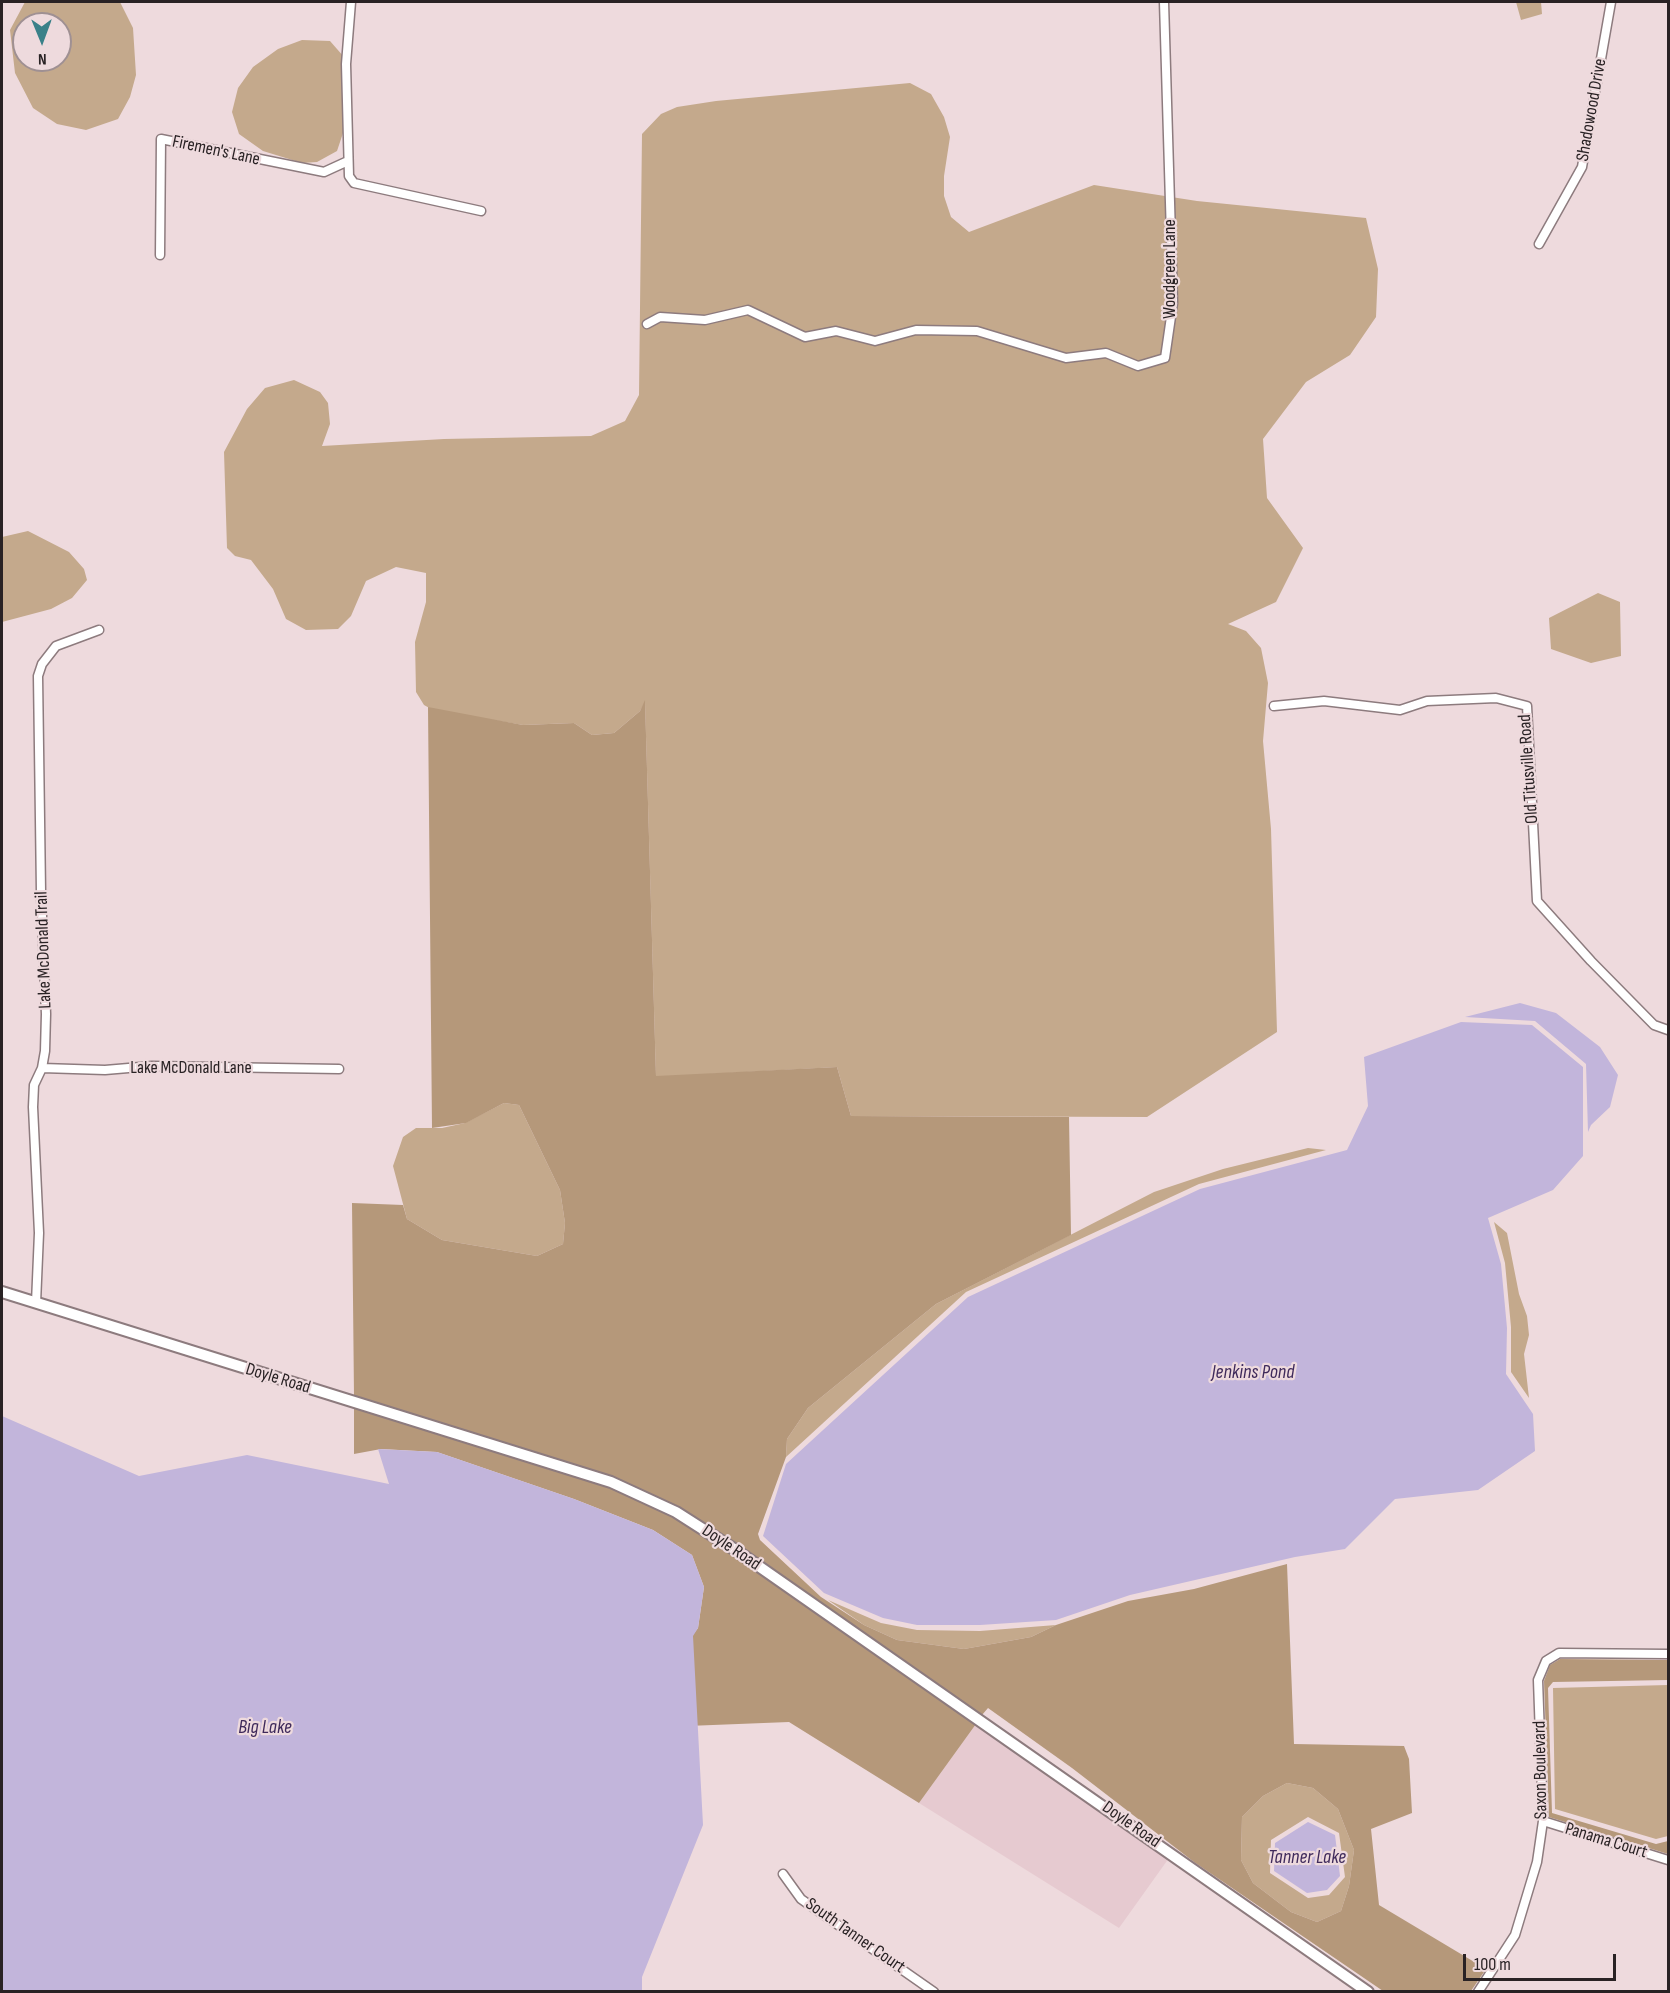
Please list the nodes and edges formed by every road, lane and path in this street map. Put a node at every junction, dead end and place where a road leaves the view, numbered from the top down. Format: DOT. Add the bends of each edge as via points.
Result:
graph roads {
  1 [pos="351,2"];
  2 [pos="1164,2"];
  3 [pos="1611,2"];
  4 [pos="348,161"];
  5 [pos="481,211"];
  6 [pos="1539,244"];
  7 [pos="160,255"];
  8 [pos="647,324"];
  9 [pos="99,630"];
  10 [pos="1274,706"];
  11 [pos="1668,1030"];
  12 [pos="42,1068"];
  13 [pos="339,1069"];
  14 [pos="2,1292"];
  15 [pos="36,1303"];
  16 [pos="1668,1654"];
  17 [pos="1543,1821"];
  18 [pos="1668,1860"];
  19 [pos="783,1874"];
  20 [pos="934,1992"];
  21 [pos="1368,1992"];
  22 [pos="1478,1992"];
  1 -- 4 [label="street" via="346,64"];
  2 -- 8 [label="street, Woodgreen Lane" via="1173,303 1165,358 1138,366 1106,353 1066,358 977,331 916,330 875,341 836,331 805,337 748,310 705,320 660,317"];
  3 -- 6 [label="street, Shadowood Drive" via="1582,167"];
  4 -- 5 [label="street" via="354,183"];
  4 -- 7 [label="street, Firemen's Lane" via="324,172 161,139"];
  9 -- 12 [label="street, Lake McDonald Trail" via="56,646 38,676 46,1014"];
  10 -- 11 [label="street, Old Titusville Road" via="1324,701 1400,710 1427,701 1496,698 1527,706 1537,901 1654,1025"];
  12 -- 13 [label="street, Lake McDonald Lane"];
  12 -- 15 [label="street, Lake McDonald Trail" via="34,1085 33,1107 39,1233"];
  14 -- 15 [label="main road, Doyle Road"];
  15 -- 21 [label="main road, Doyle Road" via="612,1482 676,1512"];
  16 -- 17 [label="street, Saxon Boulevard" via="1558,1653 1546,1660 1538,1680"];
  17 -- 18 [label="street, Panama Court"];
  17 -- 22 [label="street, Saxon Boulevard" via="1537,1862 1515,1935"];
  19 -- 20 [label="street, South Tanner Court" via="801,1899"];
}
